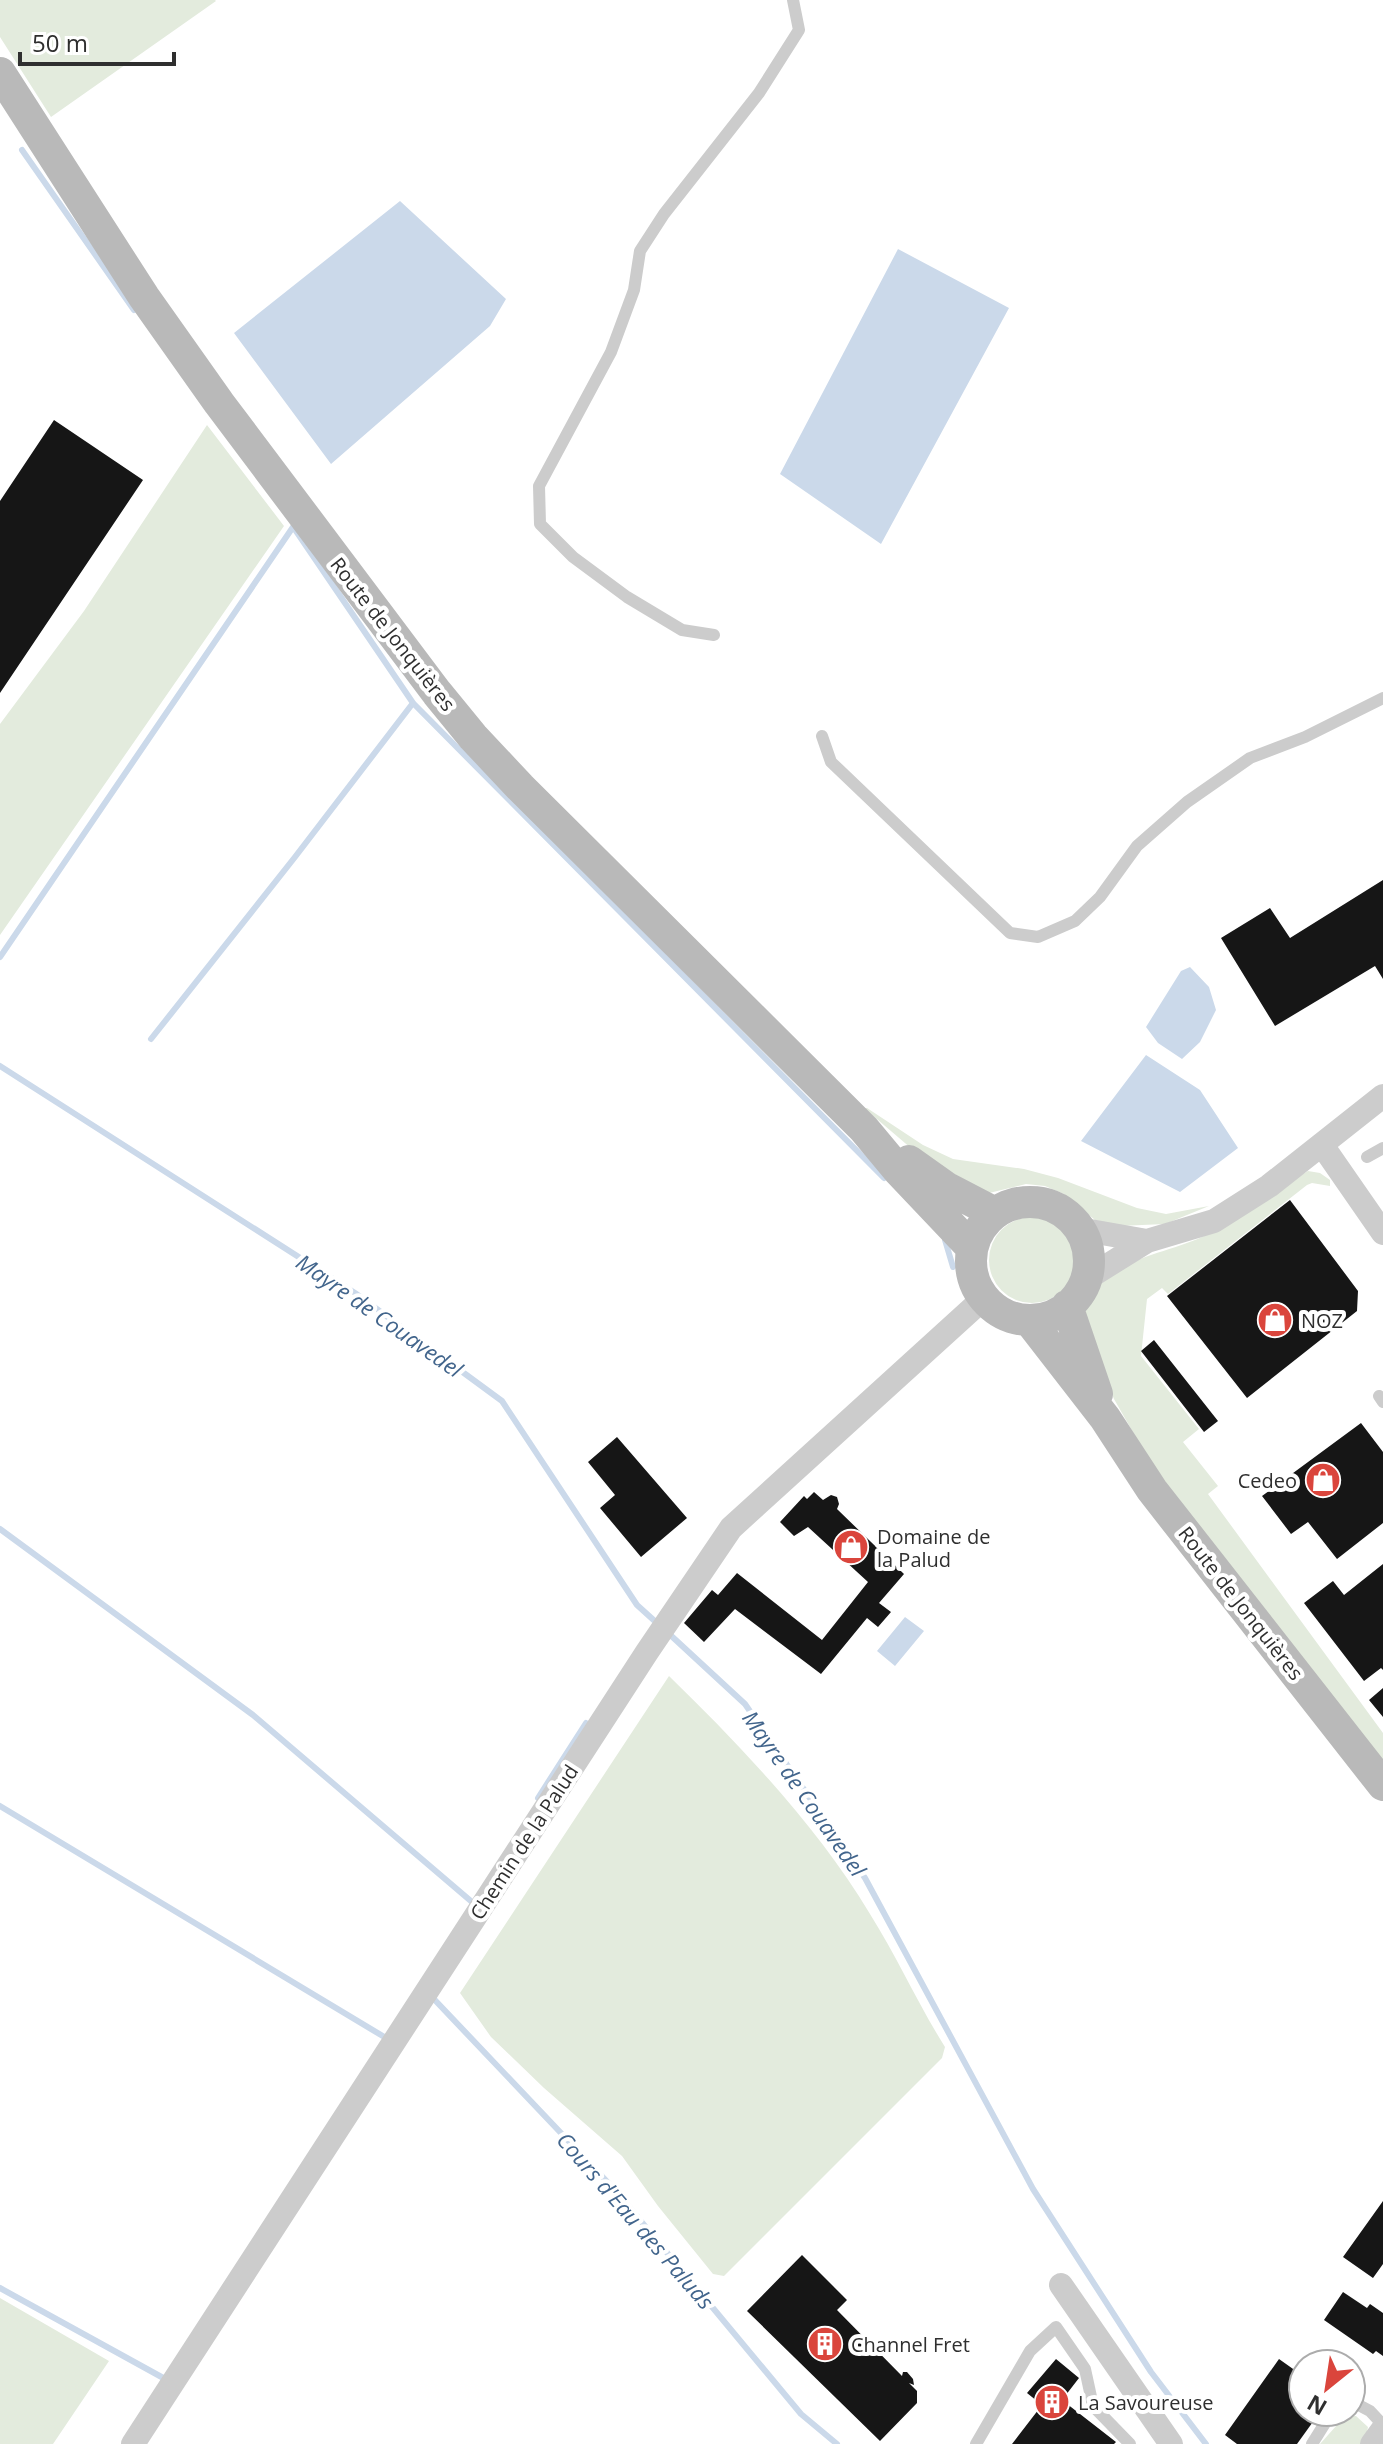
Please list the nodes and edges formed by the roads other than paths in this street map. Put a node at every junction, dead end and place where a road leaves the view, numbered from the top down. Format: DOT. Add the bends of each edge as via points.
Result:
graph roads {
  1 [pos="793,0"];
  2 [pos="0,73"];
  3 [pos="714,635"];
  4 [pos="1383,698"];
  5 [pos="822,736"];
  6 [pos="1383,1096"];
  7 [pos="864,1129"];
  8 [pos="1322,1145"];
  9 [pos="1383,1148"];
  10 [pos="1367,1157"];
  11 [pos="995,1213"];
  12 [pos="1079,1229"];
  13 [pos="1383,1233"];
  14 [pos="1147,1241"];
  15 [pos="972,1248"];
  16 [pos="1086,1279"];
  17 [pos="984,1298"];
  18 [pos="1067,1306"];
  19 [pos="1029,1320"];
  20 [pos="1105,1418"];
  21 [pos="1383,1785"];
  22 [pos="1061,2285"];
  23 [pos="1367,2409"];
  24 [pos="1383,2427"];
  25 [pos="133,2444"];
  26 [pos="976,2444"];
  27 [pos="1130,2444"];
  28 [pos="1171,2444"];
  29 [pos="1372,2444"];
  1 -- 3 [label="lane" via="799,30 759,93 640,251 634,290 611,352 539,486 540,524 573,557 682,630"];
  2 -- 7 [label="main road, Route de Jonquières" via="219,403 473,737"];
  4 -- 5 [label="lane" via="1250,758 1137,846 1075,921 1038,937 1010,933 831,762"];
  6 -- 8 [label="street"];
  7 -- 11 [label="main road, Route de Jonquières" via="947,1188"];
  7 -- 15 [label="main road, Route de Jonquières"];
  8 -- 13 [label="street"];
  8 -- 14 [label="street" via="1214,1221"];
  9 -- 10 [label="lane"];
  11 -- 12 [label="main road" via="1009,1205 1041,1203 1056,1208"];
  11 -- 15 [label="main road"];
  12 -- 14 [label="street"];
  12 -- 16 [label="main road" via="1087,1245"];
  14 -- 16 [label="street"];
  15 -- 17 [label="main road" via="975,1283"];
  16 -- 18 [label="main road"];
  17 -- 19 [label="main road" via="998,1310"];
  17 -- 25 [label="street, Chemin de la Palud" via="731,1528"];
  18 -- 19 [label="main road"];
  18 -- 20 [label="main road, Route de Jonquières"];
  19 -- 20 [label="main road, Route de Jonquières"];
  20 -- 21 [label="main road, Route de Jonquières" via="1152,1490"];
  22 -- 28 [label="street"];
  23 -- 24 [label="lane"];
  24 -- 29 [label="street"];
  26 -- 27 [label="lane" via="1030,2351 1056,2327 1085,2369 1093,2406"];
}
